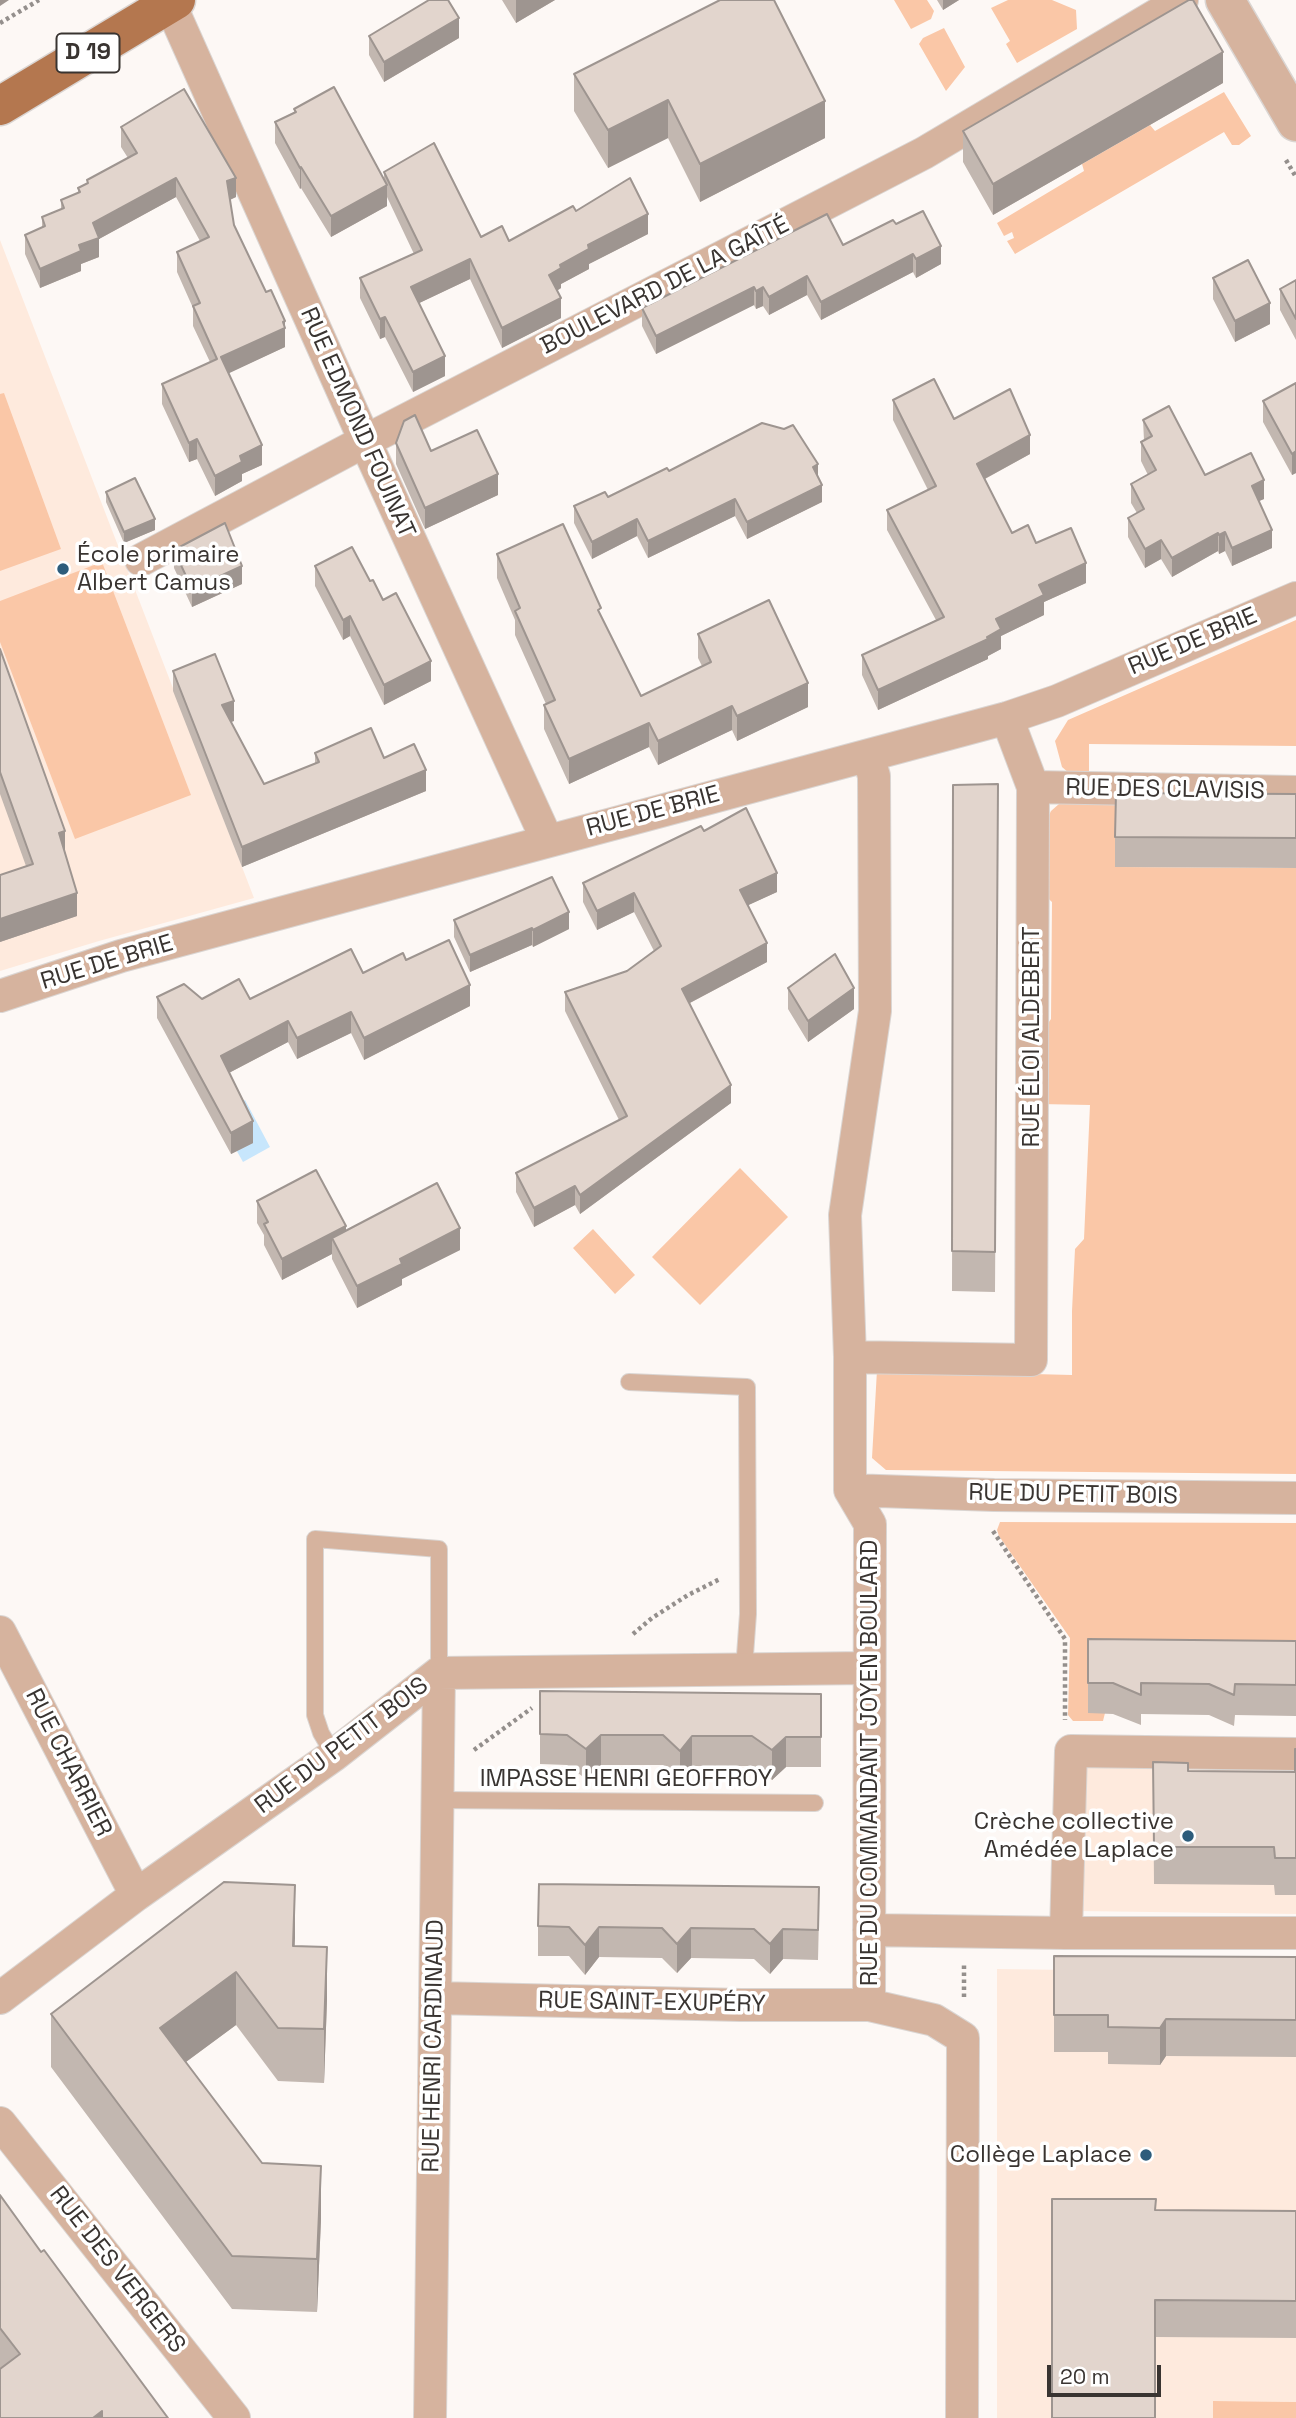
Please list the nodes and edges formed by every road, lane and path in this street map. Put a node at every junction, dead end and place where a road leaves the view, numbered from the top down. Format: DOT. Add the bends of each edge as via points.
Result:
graph roads {
  1 [pos="39,0"];
  2 [pos="1182,0"];
  3 [pos="1225,0"];
  4 [pos="173,2"];
  5 [pos="0,23"];
  6 [pos="0,106"];
  7 [pos="1296,122"];
  8 [pos="365,441"];
  9 [pos="141,560"];
  10 [pos="1296,598"];
  11 [pos="1007,718"];
  12 [pos="868,755"];
  13 [pos="1034,787"];
  14 [pos="1296,792"];
  15 [pos="547,840"];
  16 [pos="0,996"];
  17 [pos="850,1357"];
  18 [pos="629,1382"];
  19 [pos="850,1490"];
  20 [pos="994,1495"];
  21 [pos="1296,1497"];
  22 [pos="748,1570"];
  23 [pos="0,1632"];
  24 [pos="625,1642"];
  25 [pos="868,1668"];
  26 [pos="744,1670"];
  27 [pos="439,1673"];
  28 [pos="534,1707"];
  29 [pos="1072,1751"];
  30 [pos="1296,1754"];
  31 [pos="334,1755"];
  32 [pos="466,1755"];
  33 [pos="437,1800"];
  34 [pos="815,1803"];
  35 [pos="136,1895"];
  36 [pos="869,1930"];
  37 [pos="965,1932"];
  38 [pos="1066,1933"];
  39 [pos="1296,1933"];
  40 [pos="0,1998"];
  41 [pos="435,1998"];
  42 [pos="869,2005"];
  43 [pos="963,2038"];
  44 [pos="0,2123"];
  45 [pos="234,2418"];
  46 [pos="430,2418"];
  47 [pos="962,2418"];
  1 -- 5 [label="path"];
  2 -- 8 [label="street, BOULEVARD DE LA GAÎTÉ" via="924,153"];
  3 -- 7 [label="street"];
  4 -- 6 [label="main road, D 19"];
  4 -- 8 [label="street, RUE EDMOND FOUINAT"];
  8 -- 9 [label="street, BOULEVARD DE LA GAÎTÉ"];
  8 -- 15 [label="street, RUE EDMOND FOUINAT"];
  10 -- 11 [label="street, RUE DE BRIE"];
  11 -- 12 [label="street, RUE DE BRIE"];
  11 -- 13 [label="street, RUE ÉLOI ALDEBERT"];
  12 -- 15 [label="street, RUE DE BRIE"];
  12 -- 17 [label="street" via="874,776 875,1011 845,1215"];
  13 -- 14 [label="street, RUE DES CLAVISIS"];
  13 -- 17 [label="street, RUE ÉLOI ALDEBERT" via="1031,1360"];
  15 -- 16 [label="street, RUE DE BRIE" via="121,956"];
  17 -- 19 [label="street"];
  18 -- 22 [label="lane" via="747,1387"];
  19 -- 20 [label="street, RUE DU PETIT BOIS"];
  19 -- 25 [label="street, RUE DU COMMANDANT JOYEN BOULARD" via="870,1524"];
  20 -- 21 [label="street, RUE DU PETIT BOIS"];
  20 -- 29 [label="path" via="992,1533 1065,1639 1064,1715"];
  22 -- 24 [label="path" via="688,1595"];
  22 -- 26 [label="lane"];
  23 -- 35 [label="street, RUE CHARRIER"];
  25 -- 26 [label="street, RUE DU PETIT BOIS"];
  25 -- 36 [label="street, RUE DU COMMANDANT JOYEN BOULARD"];
  26 -- 27 [label="street, RUE DU PETIT BOIS"];
  27 -- 31 [label="street, RUE DU PETIT BOIS"];
  27 -- 31 [label="lane" via="439,1549 315,1539 315,1715"];
  27 -- 33 [label="street, RUE HENRI CARDINAUD"];
  28 -- 32 [label="path"];
  29 -- 30 [label="street"];
  29 -- 38 [label="street"];
  31 -- 35 [label="street, RUE DU PETIT BOIS"];
  33 -- 34 [label="lane, IMPASSE HENRI GEOFFROY"];
  33 -- 41 [label="street, RUE HENRI CARDINAUD"];
  35 -- 40 [label="street, RUE DU PETIT BOIS"];
  36 -- 37 [label="street"];
  36 -- 42 [label="street, RUE DU COMMANDANT JOYEN BOULARD"];
  37 -- 38 [label="street"];
  37 -- 43 [label="path"];
  38 -- 39 [label="street"];
  41 -- 42 [label="street, RUE SAINT-EXUPÉRY"];
  41 -- 46 [label="street, RUE HENRI CARDINAUD"];
  42 -- 43 [label="street, RUE DU COMMANDANT JOYEN BOULARD" via="934,2020"];
  43 -- 47 [label="street"];
  44 -- 45 [label="street, RUE DES VERGERS"];
}
